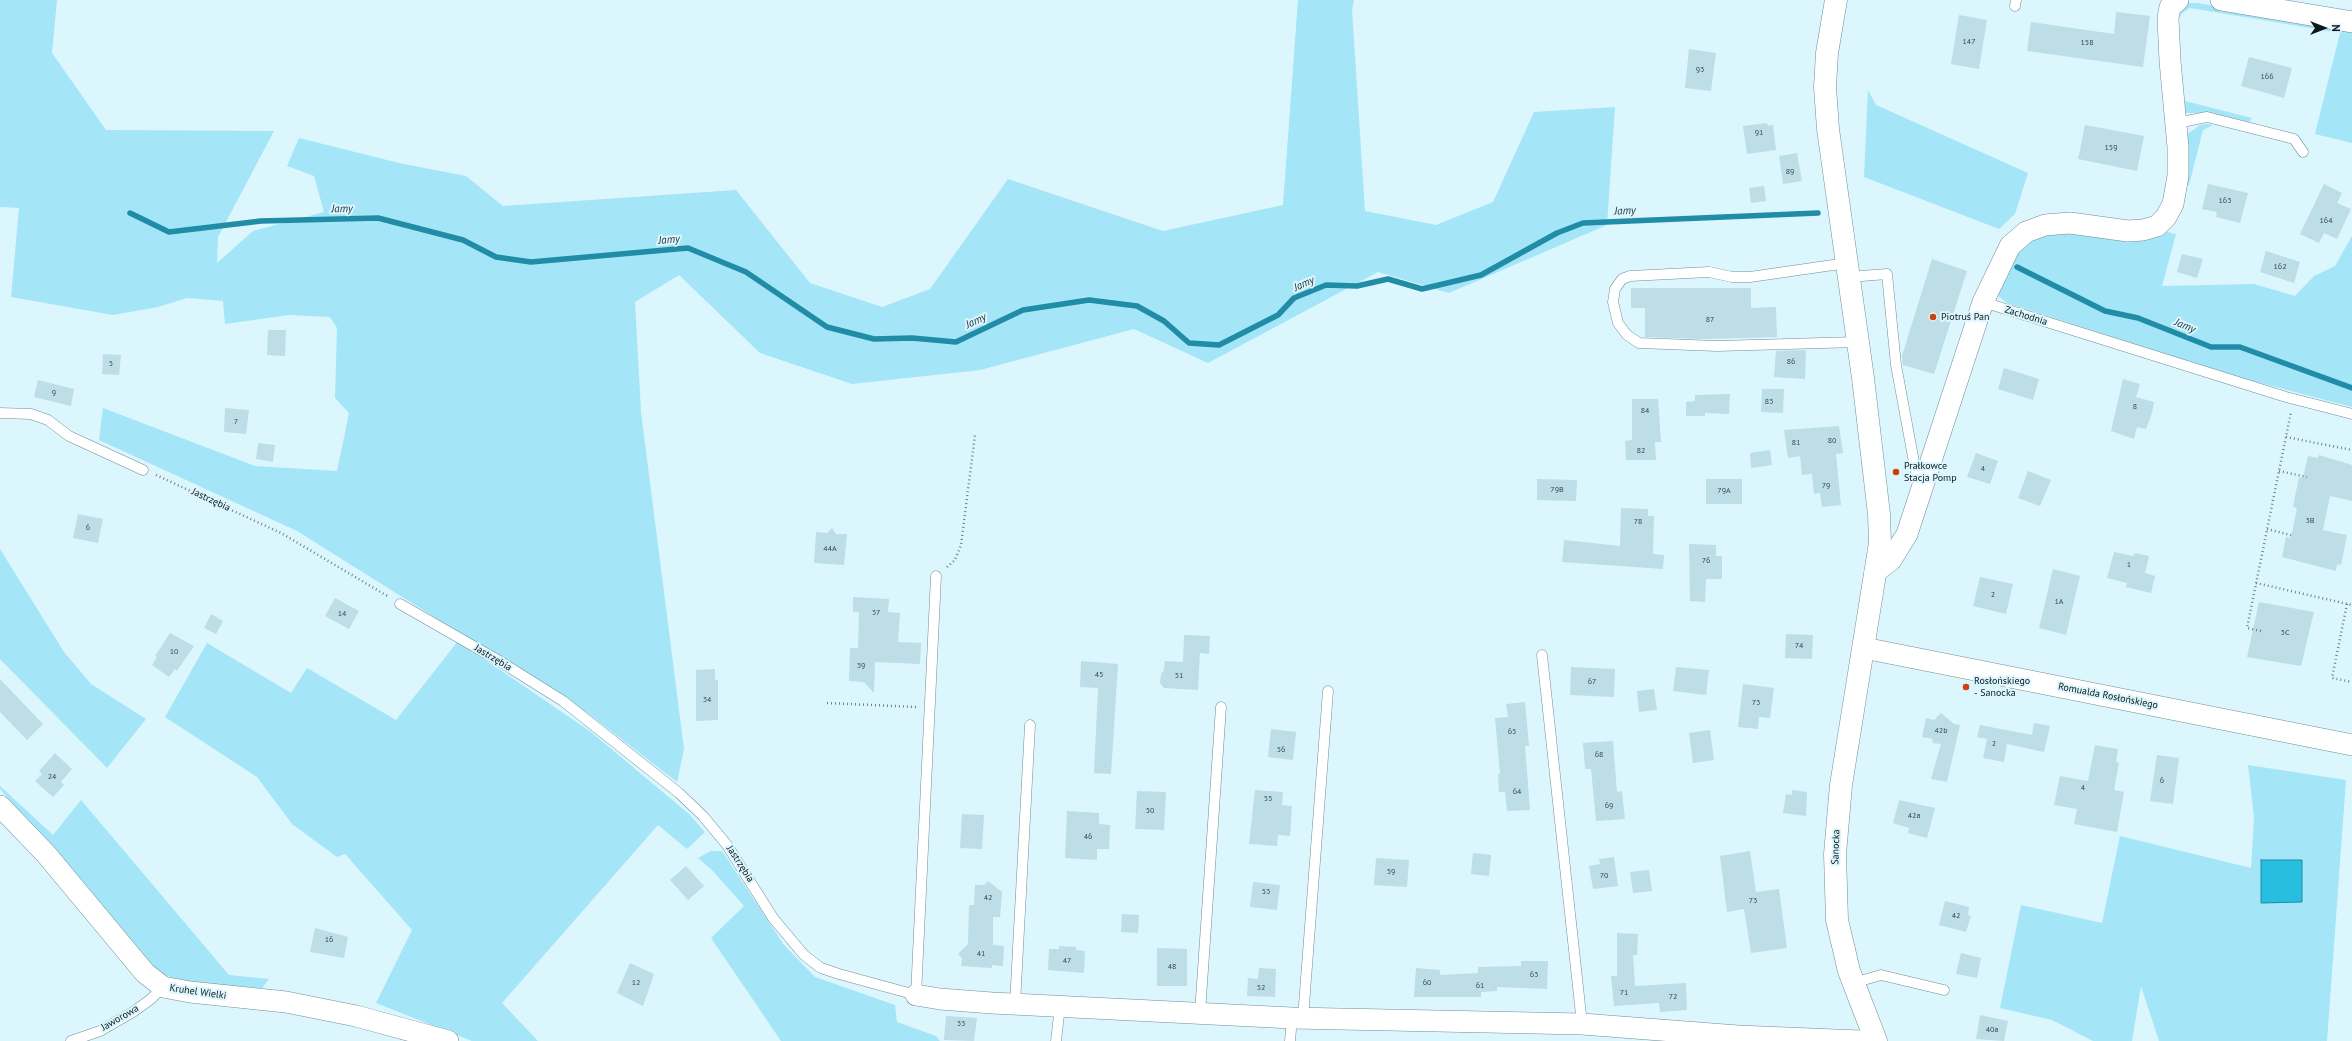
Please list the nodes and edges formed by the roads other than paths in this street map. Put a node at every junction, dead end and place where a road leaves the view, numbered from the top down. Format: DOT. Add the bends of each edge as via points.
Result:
graph roads {
  1 [pos="1836,0"];
  2 [pos="2178,0"];
  3 [pos="2221,0"];
  4 [pos="2352,22"];
  5 [pos="2176,123"];
  6 [pos="2303,152"];
  7 [pos="1848,270"];
  8 [pos="1983,302"];
  9 [pos="1858,342"];
  10 [pos="0,413"];
  11 [pos="2352,414"];
  12 [pos="143,470"];
  13 [pos="1925,479"];
  14 [pos="1875,572"];
  15 [pos="936,576"];
  16 [pos="400,604"];
  17 [pos="1864,648"];
  18 [pos="1542,655"];
  19 [pos="1328,691"];
  20 [pos="1221,707"];
  21 [pos="1030,725"];
  22 [pos="2352,745"];
  23 [pos="0,806"];
  24 [pos="1853,983"];
  25 [pos="163,987"];
  26 [pos="1944,990"];
  27 [pos="916,995"];
  28 [pos="1015,1004"];
  29 [pos="1060,1006"];
  30 [pos="1200,1013"];
  31 [pos="1298,1018"];
  32 [pos="1582,1024"];
  33 [pos="1875,1039"];
  34 [pos="71,1041"];
  35 [pos="448,1041"];
  36 [pos="1056,1041"];
  37 [pos="1290,1041"];
  1 -- 7 [label="main road, Sanocka" via="1828,46 1825,87 1828,129"];
  2 -- 5 [label="street" via="2170,7 2168,18"];
  3 -- 4 [label="street"];
  5 -- 6 [label="lane" via="2207,117 2294,139"];
  5 -- 8 [label="street" via="2177,183 2173,204 2157,226 2128,231 2070,223 2045,225 2026,232 2010,246"];
  7 -- 9 [label="main road, Sanocka"];
  7 -- 9 [label="lane" via="1750,277 1732,277 1709,272 1630,276 1622,279 1615,289 1613,302 1618,323 1627,335 1638,343 1717,346"];
  7 -- 13 [label="lane" via="1887,274 1896,365 1916,473"];
  8 -- 11 [label="lane, Zachodnia" via="2294,399"];
  8 -- 13 [label="street"];
  9 -- 14 [label="main road, Sanocka" via="1879,514 1880,543"];
  10 -- 12 [label="lane" via="31,414 48,420 69,436"];
  13 -- 14 [label="street" via="1907,534 1891,560"];
  14 -- 17 [label="main road, Sanocka"];
  15 -- 27 [label="lane"];
  16 -- 27 [label="lane, Jastrzębia" via="496,659 562,701 678,793 703,816 727,845 788,938 815,964 839,974"];
  17 -- 22 [label="street, Romualda Rosłońskiego"];
  17 -- 24 [label="main road, Sanocka" via="1845,754 1835,854 1837,920"];
  18 -- 32 [label="lane"];
  19 -- 31 [label="lane"];
  20 -- 30 [label="lane"];
  21 -- 28 [label="lane"];
  23 -- 25 [label="street, Kruhel Wielki" via="46,854 145,973"];
  24 -- 26 [label="lane" via="1881,975"];
  24 -- 33 [label="main road, Sanocka"];
  25 -- 34 [label="lane, Jaworowa" via="133,1012 100,1031"];
  25 -- 35 [label="street, Kruhel Wielki" via="286,1002 356,1016"];
  27 -- 28 [label="street"];
  28 -- 29 [label="street"];
  29 -- 30 [label="street"];
  29 -- 36 [label="lane"];
  30 -- 31 [label="street"];
  31 -- 32 [label="street"];
  31 -- 37 [label="lane"];
  32 -- 33 [label="street" via="1746,1036 1860,1041"];
}
